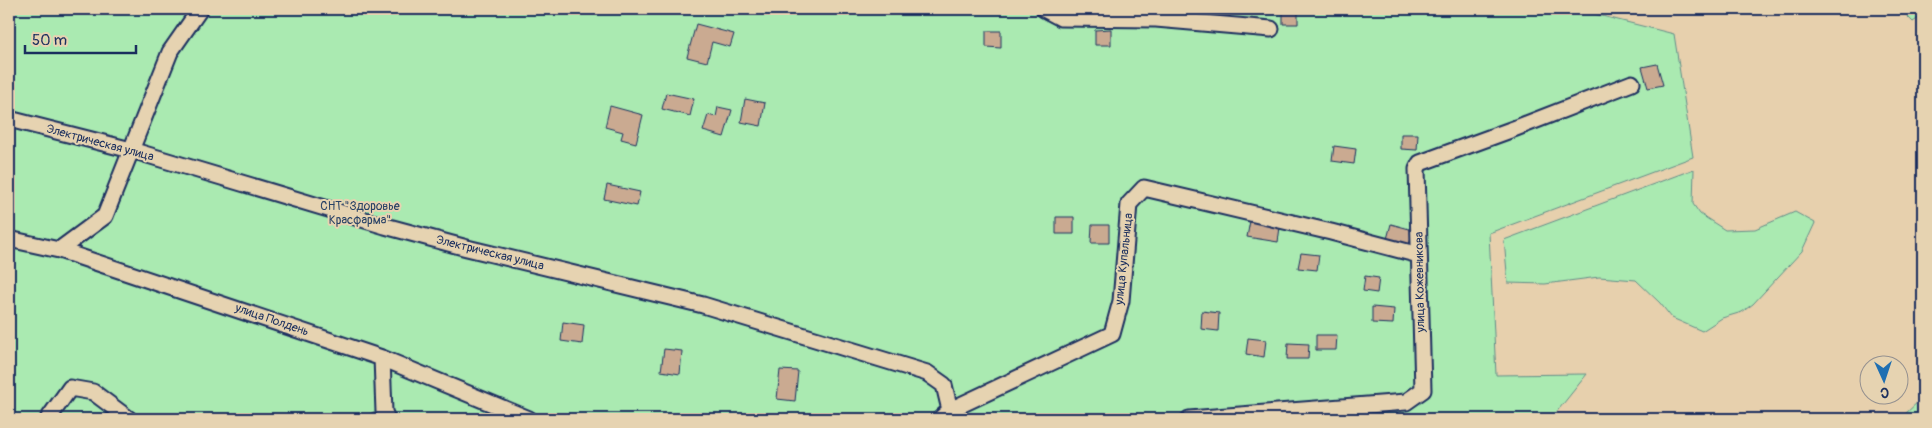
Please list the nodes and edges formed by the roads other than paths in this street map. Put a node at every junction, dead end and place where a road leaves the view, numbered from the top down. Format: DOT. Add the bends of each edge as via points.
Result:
graph roads {
  1 [pos="200,9"];
  2 [pos="1044,9"];
  3 [pos="1270,29"];
  4 [pos="1632,84"];
  5 [pos="9,119"];
  6 [pos="132,150"];
  7 [pos="9,239"];
  8 [pos="59,250"];
  9 [pos="1419,255"];
  10 [pos="382,358"];
  11 [pos="945,414"];
  12 [pos="48,419"];
  13 [pos="129,419"];
  14 [pos="387,419"];
  15 [pos="529,419"];
  16 [pos="1189,419"];
  1 -- 6 [label="street" via="170,52"];
  2 -- 3 [label="street" via="1061,18 1156,19"];
  4 -- 9 [label="street, улица Кожевникова" via="1420,163 1417,169"];
  5 -- 6 [label="street, Электрическая улица"];
  6 -- 8 [label="street" via="105,216"];
  6 -- 11 [label="street, Электрическая улица" via="394,228 703,306 927,373 944,385"];
  7 -- 8 [label="street, улица Полдень"];
  8 -- 10 [label="street, улица Полдень"];
  9 -- 11 [label="street, улица Купальница" via="1144,188 1129,204 1121,301 1112,334"];
  9 -- 16 [label="street, улица Кожевникова" via="1423,390 1406,402"];
  10 -- 14 [label="street"];
  10 -- 15 [label="street, улица Полдень"];
  12 -- 13 [label="street" via="70,388 93,392"];
}
